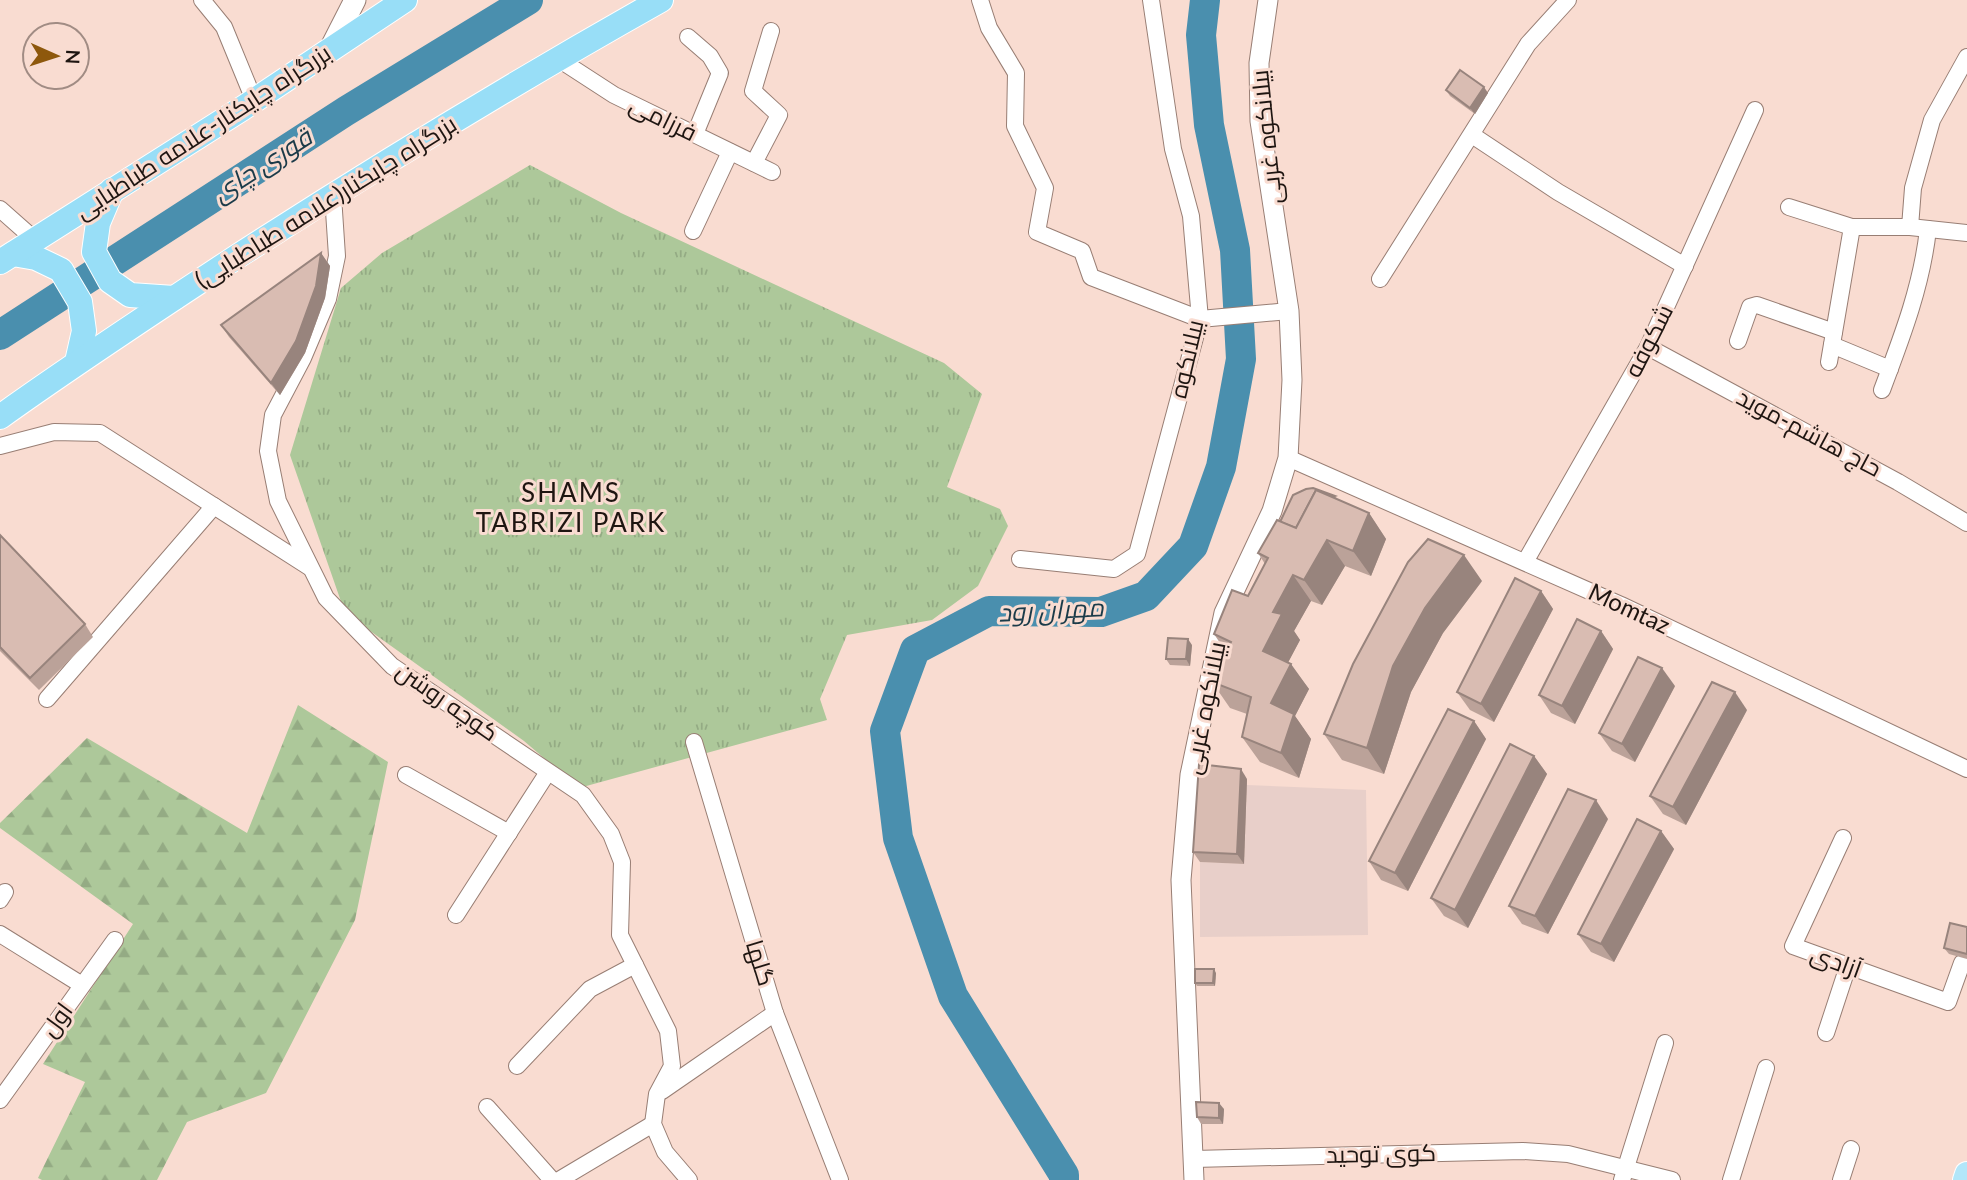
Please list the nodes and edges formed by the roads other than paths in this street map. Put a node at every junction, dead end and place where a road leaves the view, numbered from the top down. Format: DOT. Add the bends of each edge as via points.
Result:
graph roads {
  1 [pos="202,0"];
  2 [pos="355,0"];
  3 [pos="405,0"];
  4 [pos="661,0"];
  5 [pos="980,0"];
  6 [pos="1151,0"];
  7 [pos="1268,0"];
  8 [pos="1568,0"];
  9 [pos="771,31"];
  10 [pos="688,37"];
  11 [pos="329,51"];
  12 [pos="1967,57"];
  13 [pos="557,58"];
  14 [pos="254,100"];
  15 [pos="1755,110"];
  16 [pos="695,134"];
  17 [pos="1472,135"];
  18 [pos="730,152"];
  19 [pos="754,163"];
  20 [pos="772,172"];
  21 [pos="112,190"];
  22 [pos="333,196"];
  23 [pos="1789,207"];
  24 [pos="0,209"];
  25 [pos="1852,227"];
  26 [pos="1910,227"];
  27 [pos="1928,229"];
  28 [pos="693,231"];
  29 [pos="1967,233"];
  30 [pos="35,240"];
  31 [pos="6,258"];
  32 [pos="1685,266"];
  33 [pos="1380,279"];
  34 [pos="174,298"];
  35 [pos="1289,311"];
  36 [pos="1200,319"];
  37 [pos="1738,341"];
  38 [pos="1832,346"];
  39 [pos="1648,347"];
  40 [pos="77,362"];
  41 [pos="1890,369"];
  42 [pos="1882,390"];
  43 [pos="0,417"];
  44 [pos="0,446"];
  45 [pos="1288,458"];
  46 [pos="214,506"];
  47 [pos="1967,523"];
  48 [pos="1020,559"];
  49 [pos="1525,562"];
  50 [pos="312,569"];
  51 [pos="47,699"];
  52 [pos="694,742"];
  53 [pos="1967,769"];
  54 [pos="548,772"];
  55 [pos="406,775"];
  56 [pos="509,833"];
  57 [pos="1843,838"];
  58 [pos="456,915"];
  59 [pos="0,934"];
  60 [pos="115,940"];
  61 [pos="635,965"];
  62 [pos="1967,965"];
  63 [pos="1848,966"];
  64 [pos="82,985"];
  65 [pos="775,1013"];
  66 [pos="1826,1033"];
  67 [pos="1665,1043"];
  68 [pos="517,1066"];
  69 [pos="1766,1068"];
  70 [pos="657,1094"];
  71 [pos="0,1100"];
  72 [pos="487,1107"];
  73 [pos="653,1124"];
  74 [pos="1851,1149"];
  75 [pos="1194,1159"];
  76 [pos="1623,1174"];
  77 [pos="1967,1174"];
  78 [pos="552,1180"];
  79 [pos="559,1180"];
  80 [pos="689,1180"];
  81 [pos="840,1180"];
  82 [pos="1194,1180"];
  83 [pos="1672,1180"];
  84 [pos="1731,1180"];
  85 [pos="1840,1180"];
  86 [pos="1965,1180"];
  1 -- 14 [label="street" via="224,27"];
  2 -- 11 [label="main road"];
  3 -- 11 [label="highway, بزرگراه چایکنار-علامه طباطبایی"];
  4 -- 13 [label="highway, بزرگراه چایکنار(علامه طباطبایی)"];
  5 -- 36 [label="street" via="989,28 1016,73 1015,126 1045,188 1037,232 1082,251 1091,277"];
  6 -- 36 [label="street, بیلانکوه" via="1173,149 1191,216"];
  7 -- 35 [label="street, بیلانکوه غربی" via="1259,63 1260,121"];
  8 -- 17 [label="street" via="1528,44"];
  9 -- 19 [label="street" via="753,91 779,115"];
  10 -- 16 [label="street" via="710,56 720,73"];
  11 -- 14 [label="highway, بزرگراه چایکنار-علامه طباطبایی"];
  12 -- 26 [label="street" via="1932,120 1913,188"];
  13 -- 16 [label="street, فرزامی" via="614,95"];
  13 -- 22 [label="highway, بزرگراه چایکنار(علامه طباطبایی)"];
  14 -- 21 [label="highway, بزرگراه چایکنار-علامه طباطبایی"];
  15 -- 32 [label="street, شکوفه"];
  16 -- 18 [label="street, فرزامی"];
  17 -- 32 [label="street"];
  17 -- 33 [label="street"];
  18 -- 19 [label="street, فرزامی"];
  18 -- 28 [label="street"];
  19 -- 20 [label="street, فرزامی"];
  21 -- 30 [label="highway, بزرگراه چایکنار-علامه طباطبایی"];
  21 -- 34 [label="highway" via="98,223 94,252 110,281 130,295"];
  22 -- 34 [label="highway, بزرگراه چایکنار(علامه طباطبایی)"];
  22 -- 50 [label="street, کوچه روشن" via="337,256 328,299 273,415 268,451 278,501"];
  23 -- 25 [label="street"];
  24 -- 30 [label="street"];
  25 -- 26 [label="street"];
  25 -- 38 [label="street"];
  26 -- 27 [label="street"];
  27 -- 29 [label="street"];
  27 -- 41 [label="street" via="1925,264"];
  30 -- 31 [label="highway, بزرگراه چایکنار-علامه طباطبایی"];
  31 -- 40 [label="highway" via="36,258 61,270 80,302 84,331"];
  32 -- 39 [label="street, شکوفه"];
  34 -- 40 [label="highway, بزرگراه چایکنار(علامه طباطبایی)"];
  35 -- 36 [label="street"];
  35 -- 45 [label="street, بیلانکوه غربی"];
  36 -- 48 [label="street, بیلانکوه" via="1137,554 1114,569"];
  37 -- 38 [label="street" via="1750,307 1757,305"];
  38 -- 41 [label="street"];
  39 -- 47 [label="street, حاج هاشم-موید"];
  39 -- 49 [label="street, شکوفه"];
  40 -- 43 [label="highway, بزرگراه چایکنار(علامه طباطبایی)"];
  41 -- 42 [label="street"];
  44 -- 46 [label="street" via="54,432 100,433"];
  45 -- 49 [label="street, Momtaz"];
  45 -- 75 [label="street, بیلانکوه غربی" via="1272,511 1224,613 1191,775 1181,880"];
  46 -- 50 [label="street"];
  46 -- 51 [label="street"];
  49 -- 53 [label="street, Momtaz"];
  50 -- 54 [label="street, کوچه روشن" via="326,598 392,666"];
  52 -- 65 [label="street, گلها"];
  54 -- 56 [label="street"];
  54 -- 61 [label="street, کوچه روشن" via="583,795 611,834 622,862 620,935"];
  55 -- 56 [label="street"];
  56 -- 58 [label="street"];
  57 -- 63 [label="street, آزادی" via="1793,946"];
  59 -- 64 [label="street"];
  60 -- 64 [label="street, اول"];
  61 -- 68 [label="street" via="590,989"];
  61 -- 70 [label="street, کوچه روشن" via="668,1031 672,1066"];
  62 -- 63 [label="street, آزادی" via="1962,963 1948,1002"];
  63 -- 66 [label="street"];
  64 -- 71 [label="street, اول"];
  65 -- 70 [label="street"];
  65 -- 81 [label="street, گلها"];
  67 -- 76 [label="street"];
  69 -- 84 [label="street"];
  70 -- 73 [label="street, کوچه روشن"];
  72 -- 78 [label="street"];
  73 -- 79 [label="street"];
  73 -- 80 [label="street" via="665,1152"];
  74 -- 85 [label="street"];
  75 -- 76 [label="street, کوی توحید" via="1523,1151 1568,1154"];
  75 -- 82 [label="street, بیلانکوه غربی"];
  76 -- 83 [label="street, کوی توحید"];
  77 -- 86 [label="main road"];
}
